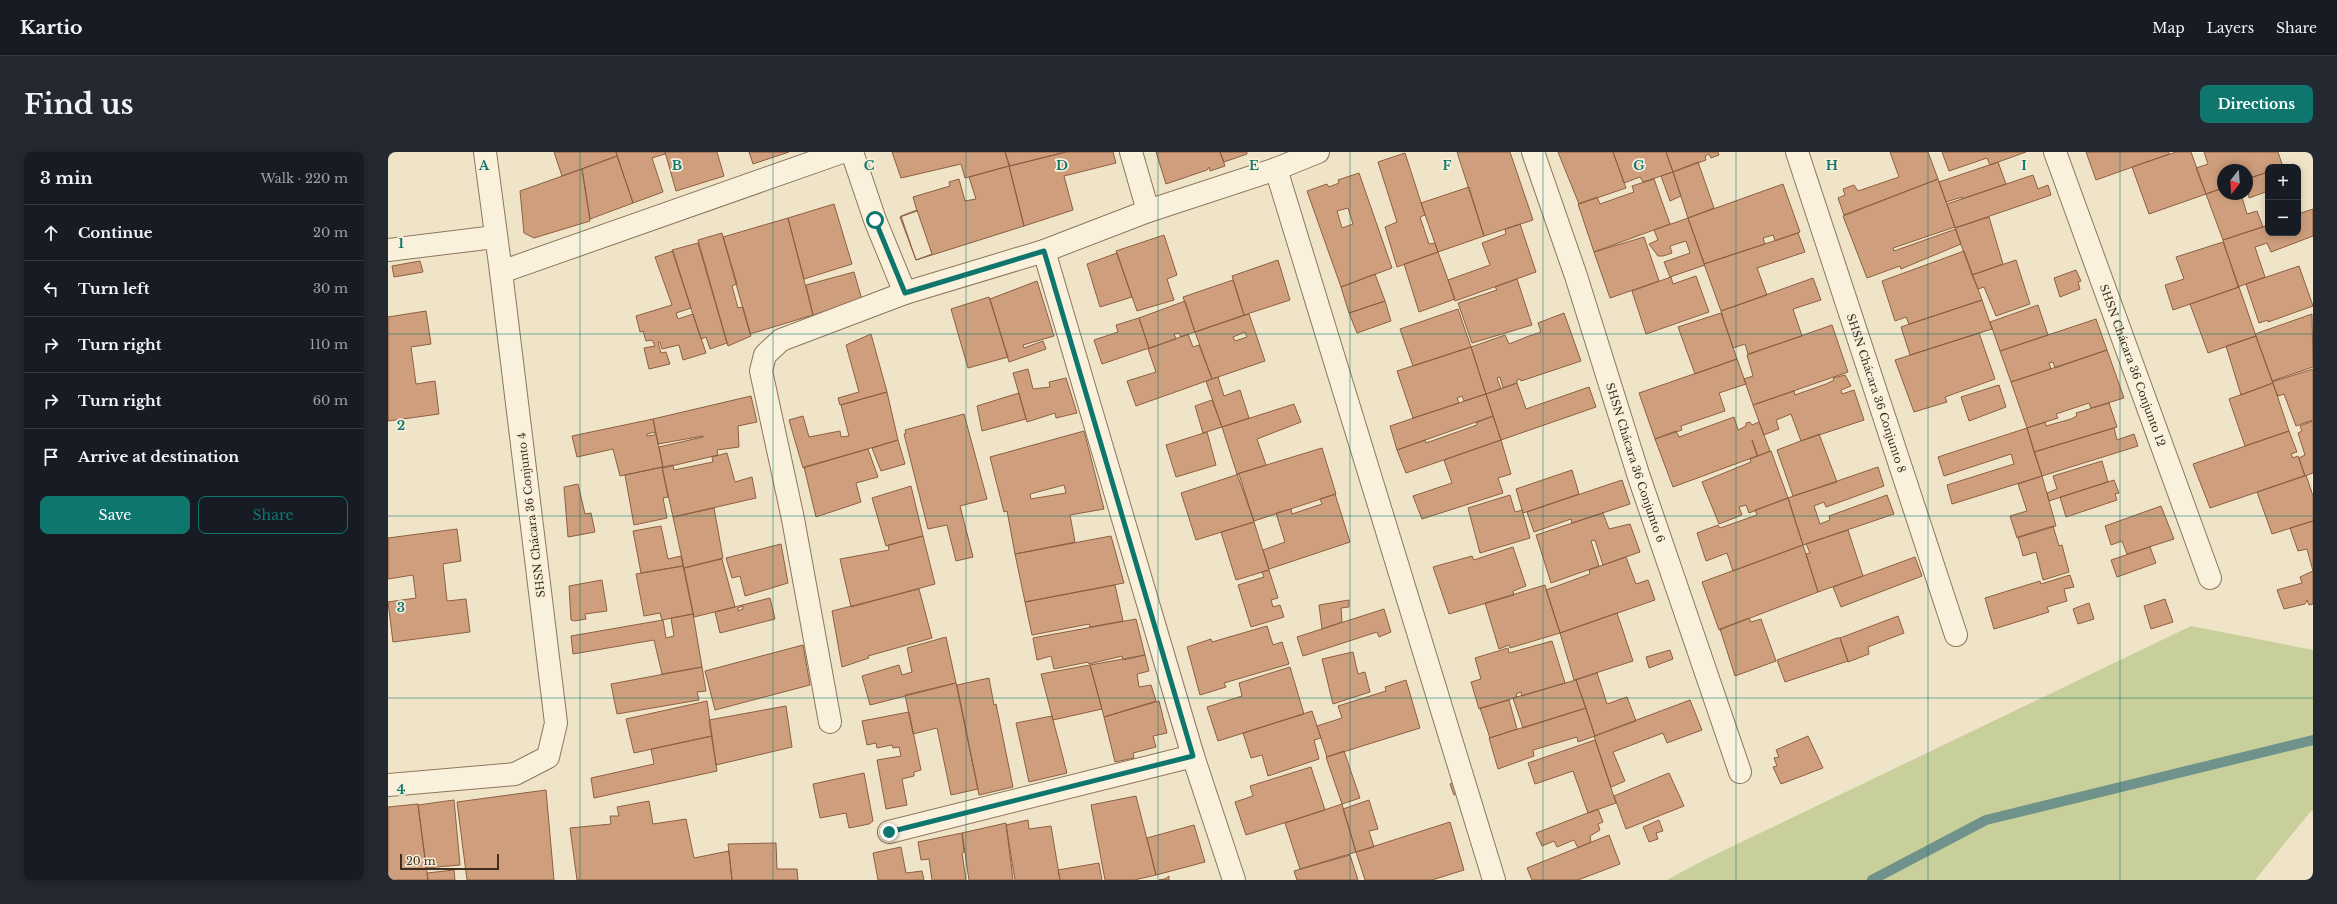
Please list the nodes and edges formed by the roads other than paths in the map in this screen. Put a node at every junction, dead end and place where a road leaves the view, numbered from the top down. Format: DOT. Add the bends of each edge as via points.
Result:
graph roads {
  1 [pos="485,152"];
  2 [pos="842,152"];
  3 [pos="852,152"];
  4 [pos="1131,152"];
  5 [pos="1318,152"];
  6 [pos="1533,152"];
  7 [pos="1797,152"];
  8 [pos="2055,152"];
  9 [pos="1276,169"];
  10 [pos="1148,212"];
  11 [pos="495,237"];
  12 [pos="388,250"];
  13 [pos="1044,251"];
  14 [pos="501,272"];
  15 [pos="905,293"];
  16 [pos="2210,578"];
  17 [pos="1956,635"];
  18 [pos="830,722"];
  19 [pos="1193,756"];
  20 [pos="1740,772"];
  21 [pos="388,785"];
  22 [pos="889,832"];
  23 [pos="1234,880"];
  24 [pos="1494,880"];
  1 -- 11 [label="street, SHSN Chácara 36 Conjunto 4"];
  2 -- 14 [label="street"];
  3 -- 15 [label="street" via="875,220"];
  4 -- 10 [label="street"];
  5 -- 9 [label="street"];
  6 -- 20 [label="street, SHSN Chácara 36 Conjunto 6" via="1576,276 1639,477"];
  7 -- 17 [label="street, SHSN Chácara 36 Conjunto 8"];
  8 -- 16 [label="street, SHSN Chácara 36 Conjunto 12"];
  9 -- 10 [label="street"];
  9 -- 24 [label="street"];
  10 -- 13 [label="street"];
  11 -- 12 [label="street"];
  11 -- 14 [label="street, SHSN Chácara 36 Conjunto 4"];
  13 -- 15 [label="street"];
  13 -- 19 [label="street"];
  14 -- 21 [label="street, SHSN Chácara 36 Conjunto 4" via="556,723 548,757 515,774"];
  15 -- 18 [label="street" via="781,340 765,355 761,371 793,519"];
  19 -- 22 [label="street"];
  19 -- 23 [label="street"];
}
